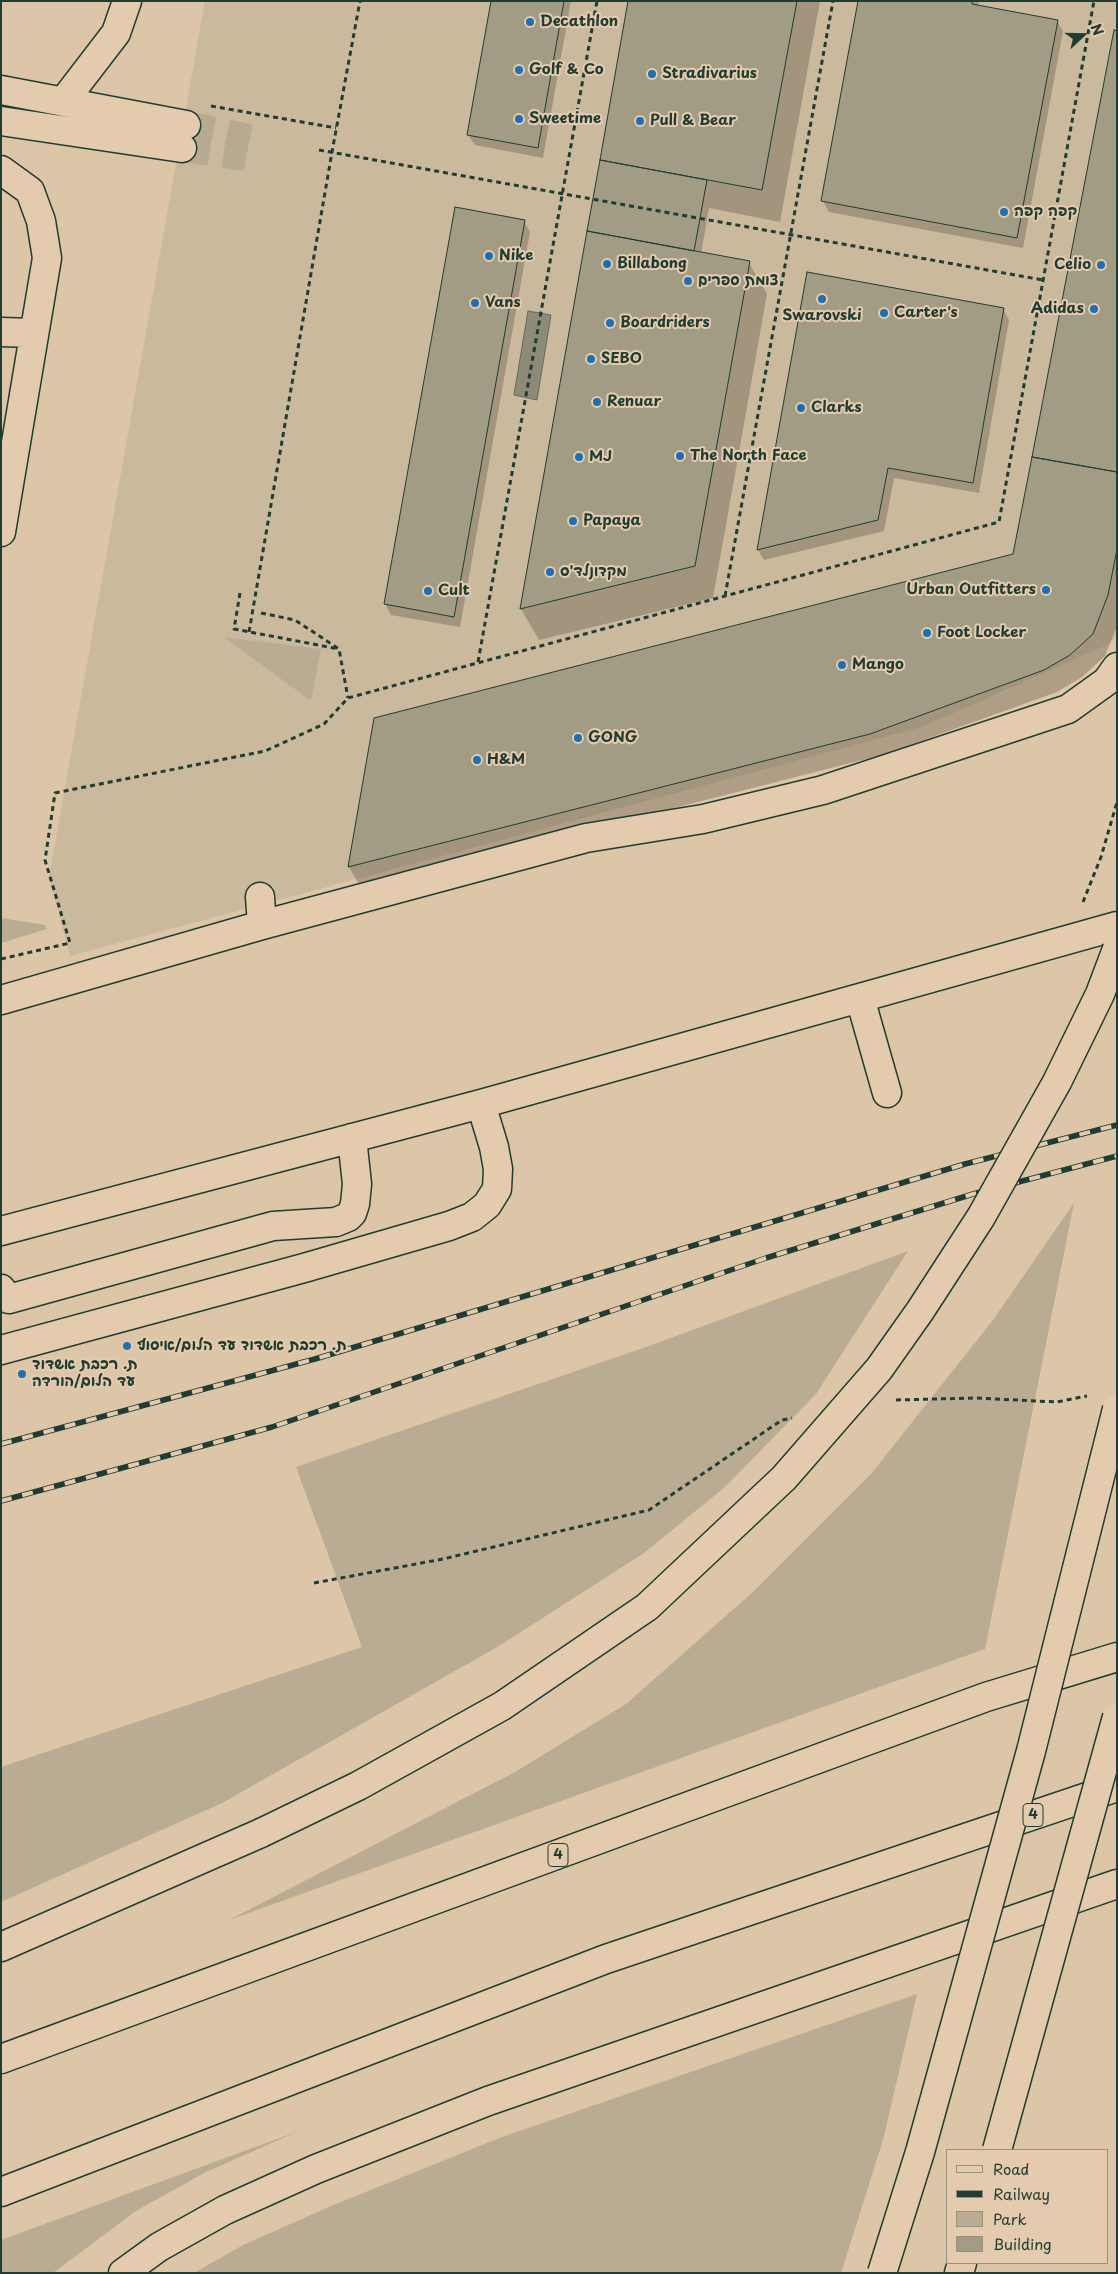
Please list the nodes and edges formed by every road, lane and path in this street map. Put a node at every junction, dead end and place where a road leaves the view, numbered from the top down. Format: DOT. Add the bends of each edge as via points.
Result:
graph roads {
  1 [pos="127,1"];
  2 [pos="360,1"];
  3 [pos="597,1"];
  4 [pos="832,1"];
  5 [pos="1094,1"];
  6 [pos="1,90"];
  7 [pos="63,102"];
  8 [pos="1,121"];
  9 [pos="319,150"];
  10 [pos="332,152"];
  11 [pos="1,170"];
  12 [pos="563,194"];
  13 [pos="790,234"];
  14 [pos="1044,280"];
  15 [pos="1,332"];
  16 [pos="34,333"];
  17 [pos="1,532"];
  18 [pos="240,594"];
  19 [pos="725,596"];
  20 [pos="261,612"];
  21 [pos="249,632"];
  22 [pos="339,649"];
  23 [pos="478,663"];
  24 [pos="1117,667"];
  25 [pos="1117,692"];
  26 [pos="348,698"];
  27 [pos="1068,709"];
  28 [pos="1117,802"];
  29 [pos="260,896"];
  30 [pos="262,926"];
  31 [pos="1117,926"];
  32 [pos="1068,940"];
  33 [pos="1117,949"];
  34 [pos="1,959"];
  35 [pos="860,998"];
  36 [pos="1,1000"];
  37 [pos="887,1093"];
  38 [pos="481,1104"];
  39 [pos="352,1138"];
  40 [pos="336,1222"];
  41 [pos="5,1229"];
  42 [pos="345,1256"];
  43 [pos="4,1297"];
  44 [pos="1,1350"];
  45 [pos="1091,1395"];
  46 [pos="891,1400"];
  47 [pos="1117,1409"];
  48 [pos="800,1417"];
  49 [pos="314,1583"];
  50 [pos="1117,1657"];
  51 [pos="1117,1717"];
  52 [pos="1117,1788"];
  53 [pos="1117,1884"];
  54 [pos="1,1947"];
  55 [pos="1,2059"];
  56 [pos="997,2149"];
  57 [pos="1,2192"];
  58 [pos="123,2273"];
  59 [pos="882,2273"];
  1 -- 7 [label="main road" via="116,33"];
  2 -- 10 [label="path"];
  3 -- 12 [label="path"];
  4 -- 13 [label="path"];
  5 -- 14 [label="path"];
  6 -- 7 [label="main road"];
  7 -- 8 [label="main road" via="184,136"];
  9 -- 10 [label="path"];
  10 -- 12 [label="path"];
  10 -- 21 [label="path"];
  11 -- 16 [label="main road" via="30,192 41,221 46,258"];
  12 -- 13 [label="path"];
  12 -- 23 [label="path"];
  13 -- 14 [label="path"];
  13 -- 19 [label="path"];
  14 -- 19 [label="path" via="999,522"];
  15 -- 16 [label="main road"];
  16 -- 17 [label="main road"];
  18 -- 21 [label="path" via="234,629"];
  19 -- 23 [label="path"];
  20 -- 22 [label="path" via="295,620"];
  21 -- 22 [label="path"];
  22 -- 26 [label="path"];
  23 -- 26 [label="path"];
  24 -- 27 [label="main road" via="1107,681"];
  25 -- 27 [label="main road"];
  26 -- 34 [label="path" via="324,724 265,751 55,793 45,860 70,943"];
  27 -- 30 [label="main road" via="823,790 703,819 586,838"];
  28 -- 32 [label="path" via="1101,857"];
  29 -- 30 [label="main road"];
  30 -- 36 [label="main road"];
  31 -- 32 [label="main road"];
  32 -- 35 [label="main road"];
  33 -- 54 [label="main road, bridge" via="1100,994 1057,1082 981,1217 879,1369 784,1478 647,1607 502,1706 358,1786 261,1833"];
  35 -- 37 [label="main road"];
  35 -- 38 [label="main road"];
  38 -- 39 [label="main road"];
  38 -- 42 [label="main road" via="498,1169 497,1189 487,1205 472,1217 450,1226"];
  39 -- 40 [label="main road" via="357,1184 355,1204 348,1217"];
  39 -- 41 [label="main road"];
  40 -- 42 [label="main road"];
  40 -- 43 [label="main road" via="273,1226"];
  42 -- 44 [label="main road"];
  45 -- 46 [label="path" via="1057,1402 975,1398"];
  47 -- 59 [label="main road, bridge" via="1031,1751 920,2152"];
  48 -- 49 [label="path" via="782,1420 648,1510 443,1559"];
  50 -- 55 [label="main road, 4" via="977,1701"];
  51 -- 56 [label="main road, bridge"];
  52 -- 57 [label="main road, 4" via="606,1959"];
  53 -- 58 [label="main road" via="488,2101 316,2169 225,2210 159,2247"];
}
